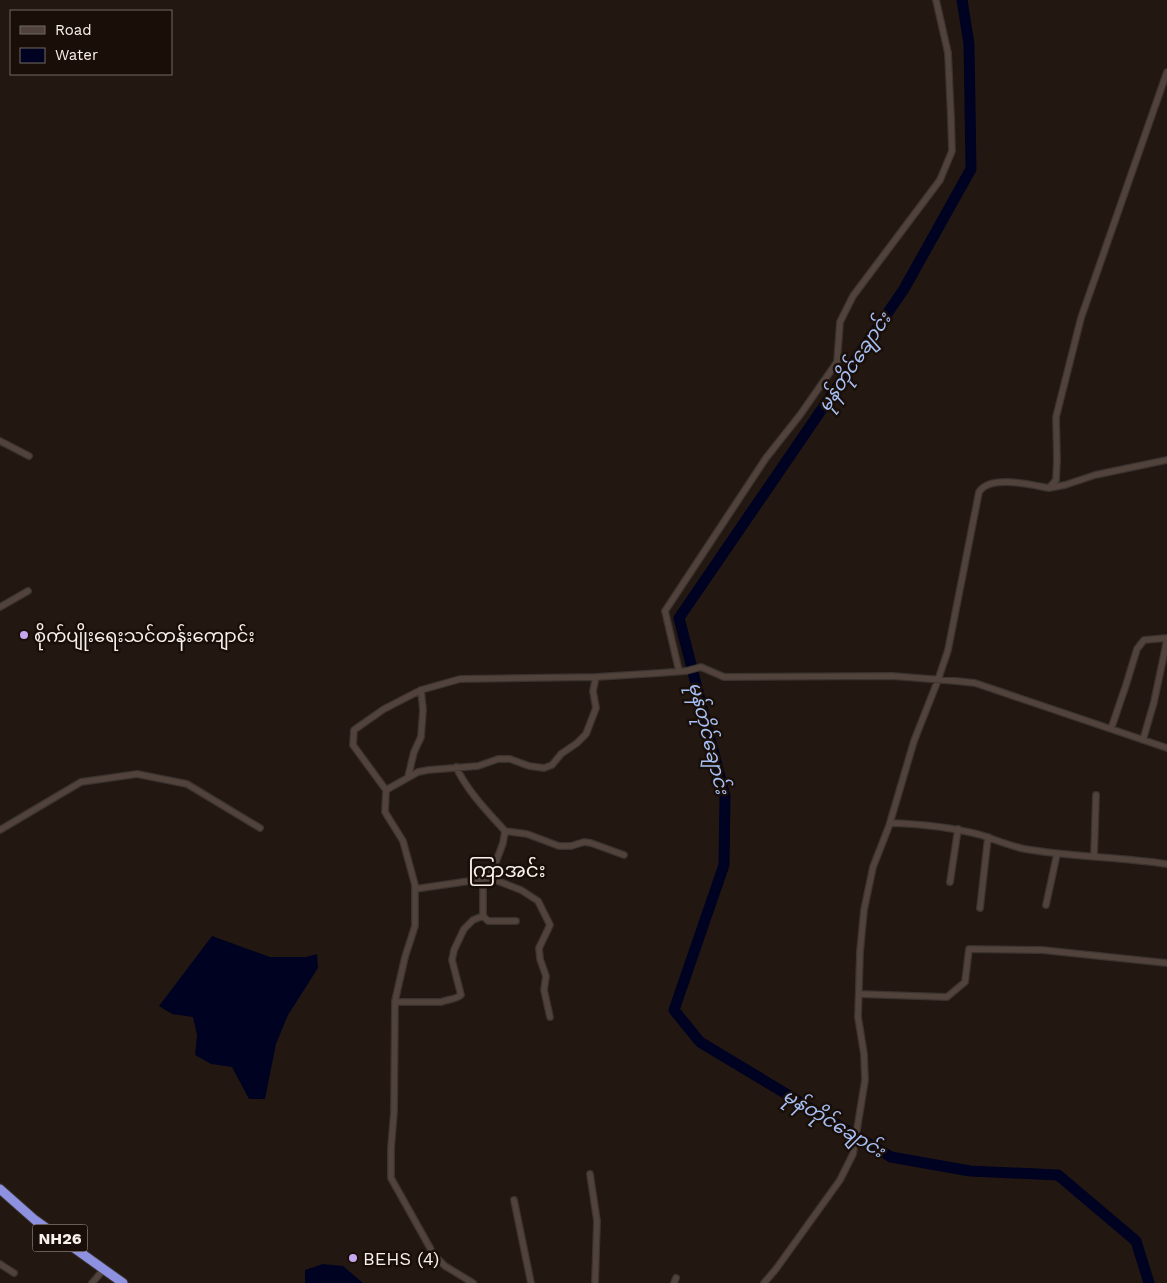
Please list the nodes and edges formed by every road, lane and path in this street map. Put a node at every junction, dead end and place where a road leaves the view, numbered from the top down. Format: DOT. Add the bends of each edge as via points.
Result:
graph roads {
  1 [pos="936,0"];
  2 [pos="1167,72"];
  3 [pos="0,440"];
  4 [pos="29,456"];
  5 [pos="1167,460"];
  6 [pos="1049,488"];
  7 [pos="28,591"];
  8 [pos="0,607"];
  9 [pos="1167,639"];
  10 [pos="683,671"];
  11 [pos="596,676"];
  12 [pos="938,680"];
  13 [pos="421,690"];
  14 [pos="1111,729"];
  15 [pos="1143,740"];
  16 [pos="1167,748"];
  17 [pos="456,767"];
  18 [pos="408,777"];
  19 [pos="386,790"];
  20 [pos="1096,795"];
  21 [pos="890,823"];
  22 [pos="260,828"];
  23 [pos="958,829"];
  24 [pos="0,830"];
  25 [pos="505,831"];
  26 [pos="988,838"];
  27 [pos="1056,854"];
  28 [pos="624,855"];
  29 [pos="1094,856"];
  30 [pos="1167,864"];
  31 [pos="490,878"];
  32 [pos="483,880"];
  33 [pos="950,882"];
  34 [pos="415,889"];
  35 [pos="1046,905"];
  36 [pos="980,908"];
  37 [pos="484,916"];
  38 [pos="516,920"];
  39 [pos="1167,963"];
  40 [pos="859,994"];
  41 [pos="395,1002"];
  42 [pos="550,1017"];
  43 [pos="590,1174"];
  44 [pos="0,1189"];
  45 [pos="514,1200"];
  46 [pos="0,1264"];
  47 [pos="104,1269"];
  48 [pos="14,1273"];
  49 [pos="92,1283"];
  50 [pos="123,1283"];
  51 [pos="472,1283"];
  52 [pos="531,1283"];
  53 [pos="595,1283"];
  54 [pos="765,1283"];
  1 -- 10 [label="street" via="948,53 952,151 940,180 853,296 840,322 837,362 766,458 665,611"];
  2 -- 6 [label="street" via="1081,318 1056,416 1056,480"];
  3 -- 4 [label="street"];
  5 -- 6 [label="street"];
  6 -- 12 [label="street" via="1013,482 990,483 979,492 950,641"];
  7 -- 8 [label="street"];
  9 -- 14 [label="street" via="1144,640 1137,649"];
  9 -- 15 [label="street"];
  10 -- 11 [label="street"];
  10 -- 12 [label="street" via="701,667 724,678 892,676"];
  11 -- 13 [label="street" via="460,679"];
  11 -- 17 [label="street" via="593,691 596,708 586,734 552,765 544,768 498,759 478,766"];
  12 -- 14 [label="street" via="975,684"];
  12 -- 21 [label="street" via="914,741"];
  13 -- 18 [label="street" via="421,737"];
  13 -- 19 [label="street" via="384,708 354,730 353,745"];
  14 -- 15 [label="street"];
  15 -- 16 [label="street"];
  17 -- 18 [label="street" via="428,770"];
  17 -- 25 [label="street" via="473,795"];
  18 -- 19 [label="street"];
  19 -- 34 [label="street" via="385,812 403,840"];
  20 -- 29 [label="street"];
  21 -- 23 [label="street"];
  21 -- 40 [label="street" via="873,867 864,910"];
  22 -- 24 [label="street" via="186,784 137,774 81,782"];
  23 -- 26 [label="street"];
  23 -- 33 [label="street"];
  25 -- 28 [label="street" via="527,834 560,846 591,843"];
  25 -- 31 [label="street"];
  26 -- 27 [label="street" via="1011,846"];
  26 -- 36 [label="street"];
  27 -- 29 [label="street"];
  27 -- 35 [label="street"];
  29 -- 30 [label="street"];
  31 -- 32 [label="street"];
  31 -- 42 [label="street" via="521,890 538,901 550,925 539,948 546,976 544,990"];
  32 -- 34 [label="street"];
  32 -- 37 [label="street"];
  34 -- 41 [label="street" via="415,926"];
  37 -- 38 [label="street" via="488,920"];
  37 -- 41 [label="street" via="473,920 464,929 454,950 452,960 461,995 441,1002"];
  39 -- 40 [label="street" via="1042,950 969,949 966,982 947,997"];
  40 -- 54 [label="street" via="858,1017 865,1080 853,1154 840,1180"];
  41 -- 51 [label="street" via="391,1178 434,1255"];
  43 -- 53 [label="street" via="597,1221"];
  44 -- 47 [label="highway, NH26" via="35,1220"];
  45 -- 52 [label="street"];
  46 -- 48 [label="street"];
  47 -- 49 [label="street"];
  47 -- 50 [label="highway, NH26"];
}
